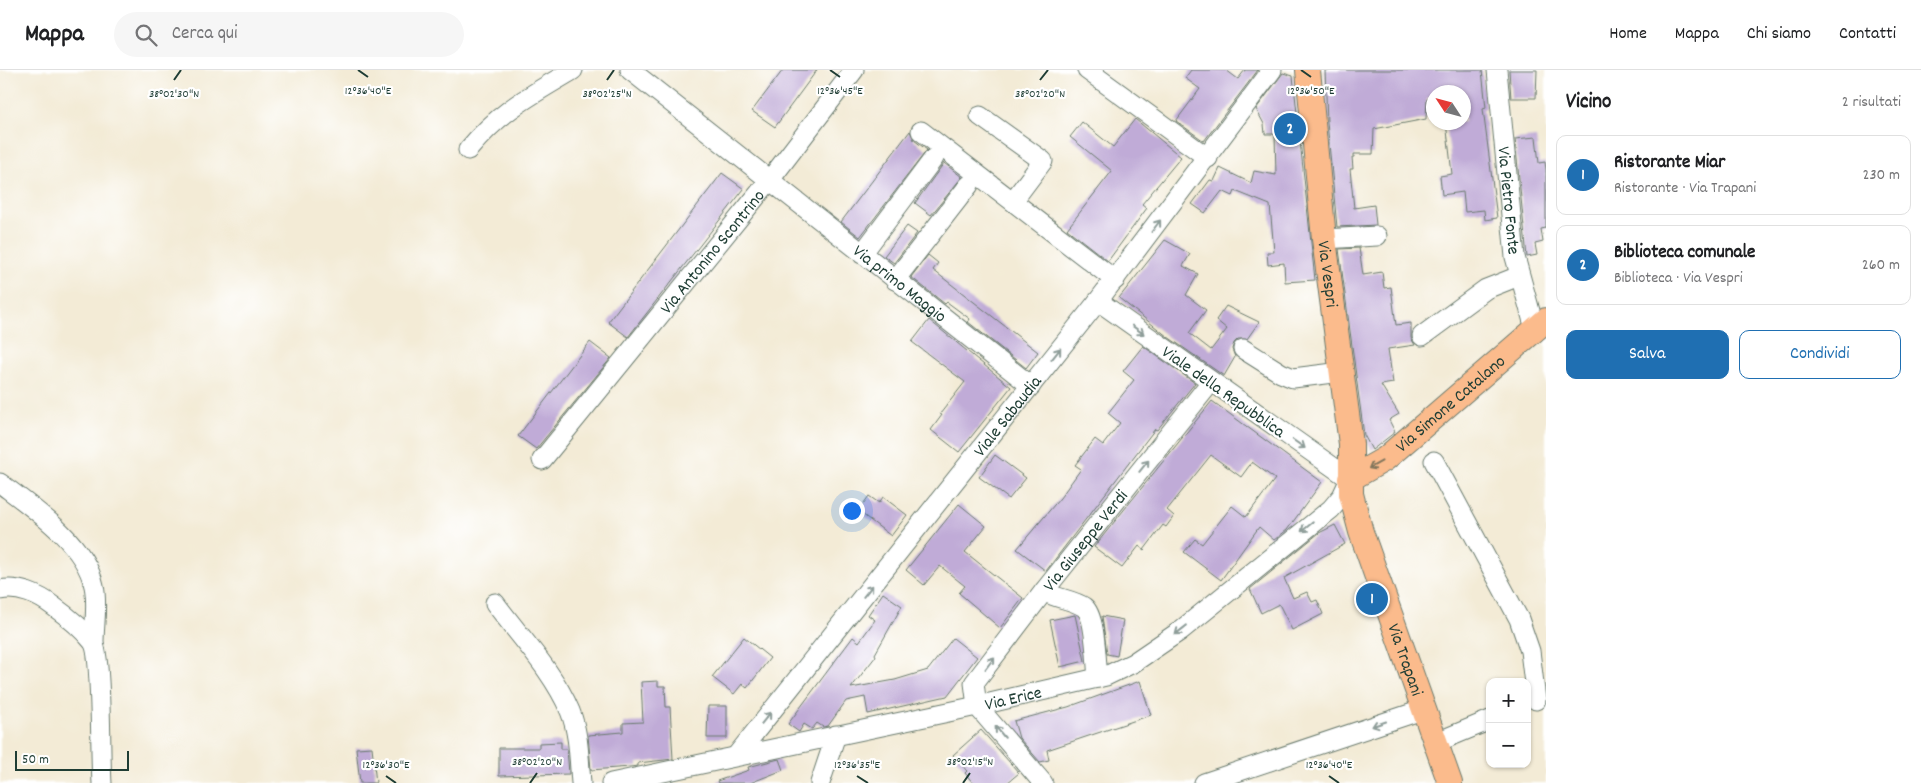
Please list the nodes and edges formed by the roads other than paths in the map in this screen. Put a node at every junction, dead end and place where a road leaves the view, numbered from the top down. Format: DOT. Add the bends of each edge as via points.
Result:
graph roads {
  1 [pos="573,70"];
  2 [pos="630,70"];
  3 [pos="854,70"];
  4 [pos="1088,70"];
  5 [pos="1272,70"];
  6 [pos="1308,70"];
  7 [pos="1497,70"];
  8 [pos="980,116"];
  9 [pos="921,131"];
  10 [pos="468,150"];
  11 [pos="934,158"];
  12 [pos="1208,158"];
  13 [pos="769,181"];
  14 [pos="969,185"];
  15 [pos="1013,201"];
  16 [pos="1378,236"];
  17 [pos="1324,240"];
  18 [pos="862,254"];
  19 [pos="1519,276"];
  20 [pos="895,280"];
  21 [pos="1115,280"];
  22 [pos="1098,301"];
  23 [pos="1540,325"];
  24 [pos="1422,336"];
  25 [pos="1243,349"];
  26 [pos="1342,372"];
  27 [pos="1211,382"];
  28 [pos="1031,386"];
  29 [pos="542,460"];
  30 [pos="1434,461"];
  31 [pos="1350,479"];
  32 [pos="0,483"];
  33 [pos="1331,509"];
  34 [pos="1356,515"];
  35 [pos="0,590"];
  36 [pos="1044,591"];
  37 [pos="95,599"];
  38 [pos="495,603"];
  39 [pos="71,620"];
  40 [pos="94,643"];
  41 [pos="1098,678"];
  42 [pos="1536,700"];
  43 [pos="977,706"];
  44 [pos="1425,709"];
  45 [pos="1486,722"];
  46 [pos="836,735"];
  47 [pos="1437,742"];
  48 [pos="736,756"];
  49 [pos="101,778"];
  50 [pos="1447,782"];
  51 [pos="581,783"];
  52 [pos="611,783"];
  53 [pos="820,783"];
  54 [pos="1043,783"];
  55 [pos="1204,783"];
  1 -- 10 [label="street" via="511,107 487,127"];
  2 -- 13 [label="street, Via Antonino Scontrino"];
  3 -- 13 [label="street"];
  4 -- 12 [label="street"];
  5 -- 12 [label="street, Viale Sabaudia"];
  6 -- 17 [label="main road, Via Vespri"];
  7 -- 19 [label="street, Via Pietro Fonte"];
  8 -- 15 [label="street" via="1043,161"];
  9 -- 15 [label="street"];
  11 -- 18 [label="street"];
  21 -- 12 [label="street, Viale Sabaudia, one-way"];
  13 -- 18 [label="street, Via primo Maggio"];
  13 -- 29 [label="street, Via Antonino Scontrino"];
  14 -- 20 [label="street"];
  15 -- 21 [label="street"];
  16 -- 17 [label="street"];
  17 -- 26 [label="main road, Via Vespri"];
  18 -- 20 [label="street, Via primo Maggio"];
  19 -- 23 [label="street, Via Pietro Fonte"];
  19 -- 24 [label="street" via="1486,289"];
  20 -- 28 [label="street, Via primo Maggio"];
  21 -- 22 [label="street, Viale Sabaudia"];
  22 -- 27 [label="street, Viale della Repubblica, one-way"];
  28 -- 22 [label="street, Viale Sabaudia, one-way"];
  23 -- 31 [label="main road, Via Simone Catalano, one-way" via="1385,459"];
  25 -- 26 [label="street" via="1293,378"];
  26 -- 31 [label="main road, Via Vespri" via="1351,444"];
  27 -- 31 [label="street, Viale della Repubblica, one-way"];
  36 -- 27 [label="street, Via Giuseppe Verdi, one-way"];
  48 -- 28 [label="street, Viale Sabaudia, one-way"];
  30 -- 42 [label="street" via="1519,619 1530,651"];
  31 -- 33 [label="street, Via Erice"];
  31 -- 34 [label="main road, Via Trapani"];
  32 -- 37 [label="street" via="62,532 80,555 94,585"];
  33 -- 34 [label="street"];
  33 -- 41 [label="street, Via Erice, one-way" via="1180,631 1133,663"];
  34 -- 44 [label="main road, Via Trapani"];
  35 -- 39 [label="street" via="9,588 41,596"];
  36 -- 41 [label="street" via="1083,607 1091,616"];
  43 -- 36 [label="street, Via Giuseppe Verdi, one-way" via="974,684"];
  37 -- 39 [label="street"];
  37 -- 40 [label="street"];
  38 -- 51 [label="street" via="552,679 570,711 578,741"];
  39 -- 40 [label="street"];
  40 -- 49 [label="street"];
  41 -- 43 [label="street, Via Erice"];
  43 -- 46 [label="street, Via Erice"];
  54 -- 43 [label="street, one-way"];
  44 -- 47 [label="main road, Via Trapani"];
  44 -- 55 [label="street, one-way"];
  45 -- 47 [label="street"];
  46 -- 48 [label="street, Via Erice"];
  46 -- 53 [label="street"];
  47 -- 50 [label="main road, Via Trapani"];
  48 -- 52 [label="street, Via Erice"];
}
